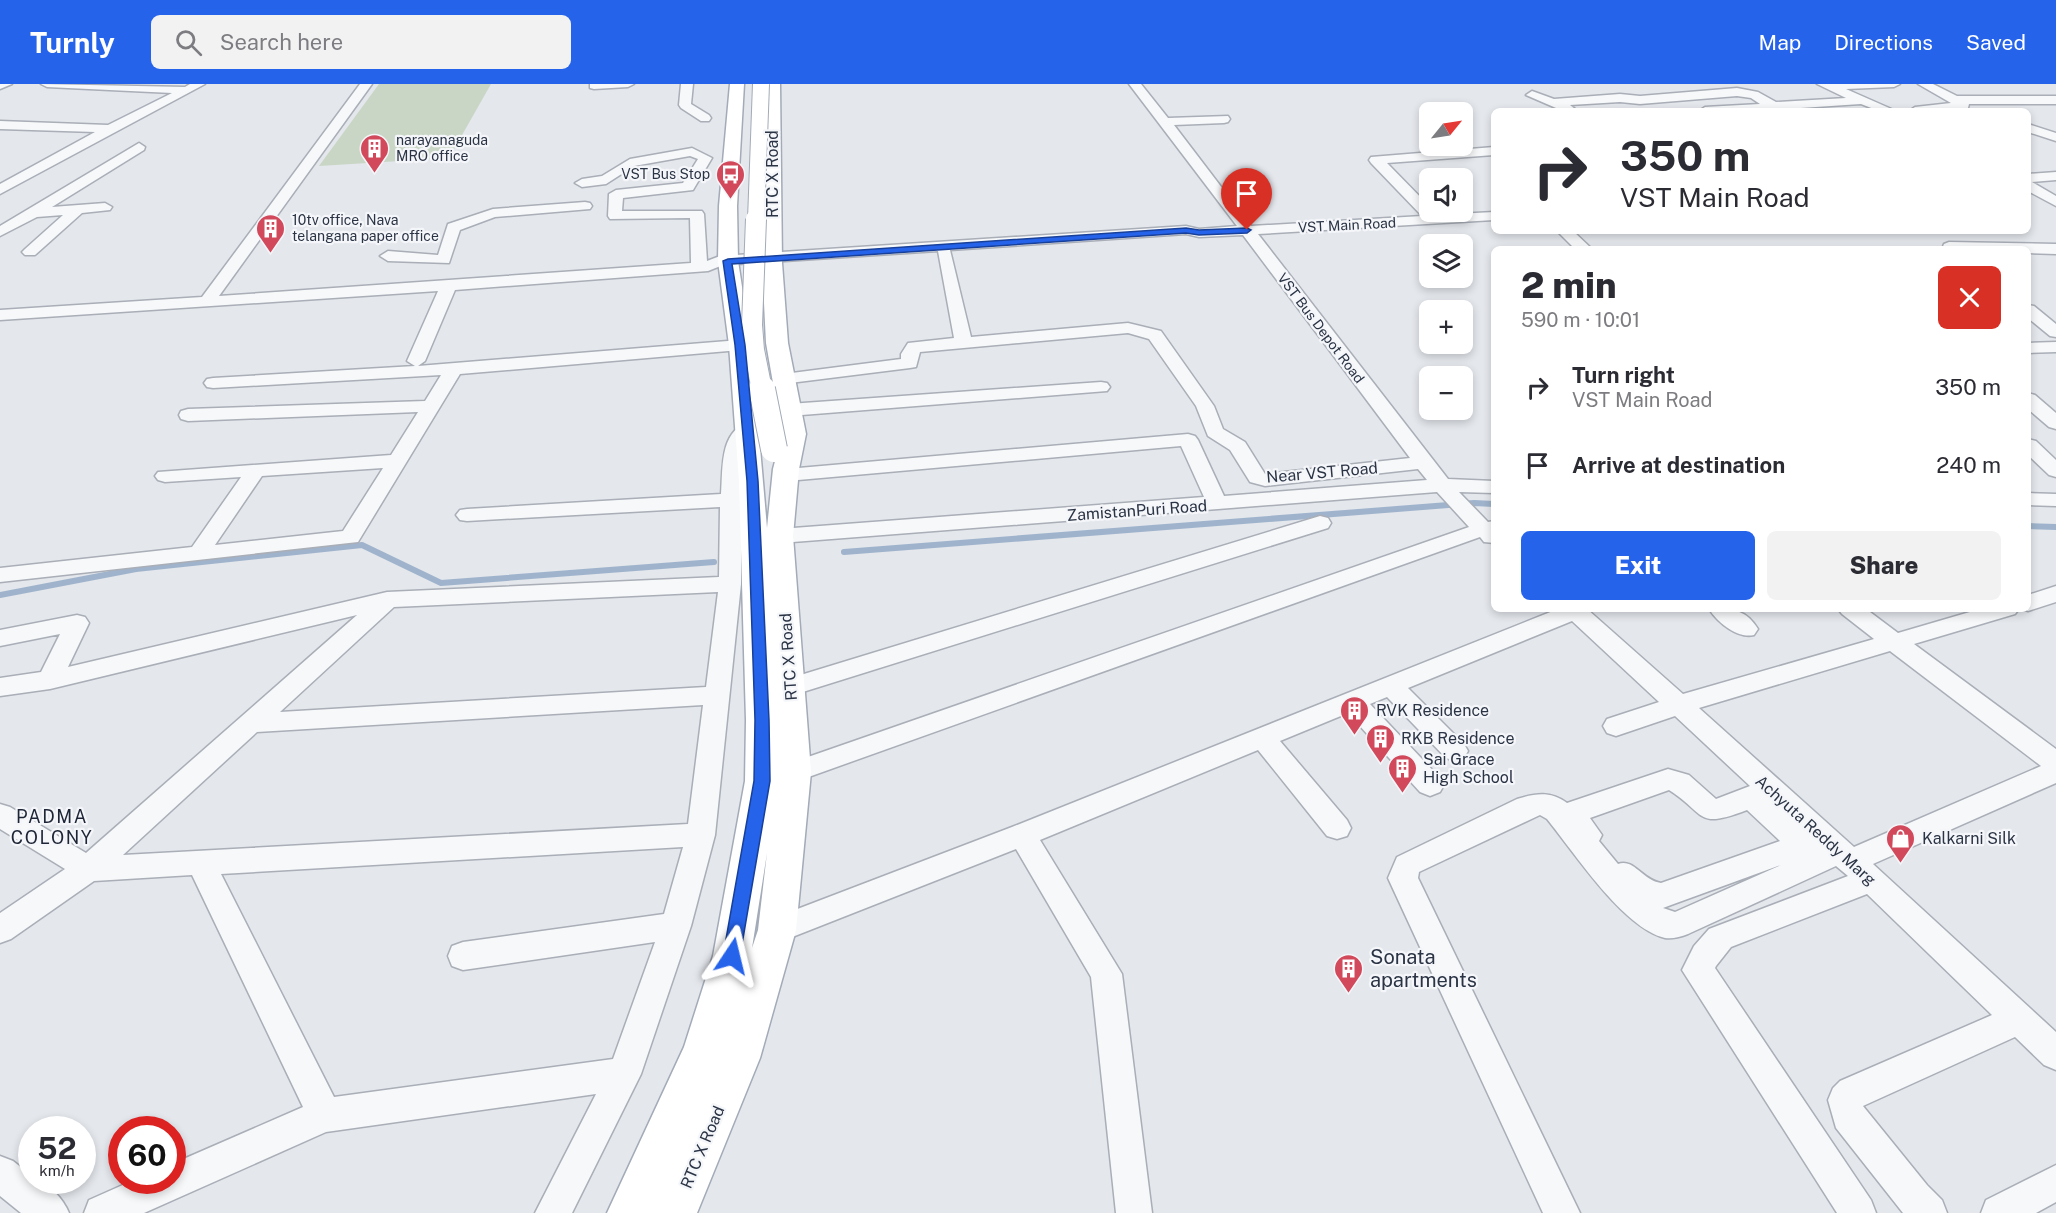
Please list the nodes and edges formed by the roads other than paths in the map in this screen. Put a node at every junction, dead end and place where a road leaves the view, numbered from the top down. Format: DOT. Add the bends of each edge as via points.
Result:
graph roads {
  1 [pos="6,84"];
  2 [pos="47,84"];
  3 [pos="60,84"];
  4 [pos="199,84"];
  5 [pos="215,84"];
  6 [pos="366,84"];
  7 [pos="628,84"];
  8 [pos="687,84"];
  9 [pos="737,84"];
  10 [pos="747,84"];
  11 [pos="761,84"];
  12 [pos="773,84"];
  13 [pos="1135,84"];
  14 [pos="1694,84"];
  15 [pos="1894,84"];
  16 [pos="1924,84"];
  17 [pos="110,85"];
  18 [pos="1826,85"];
  19 [pos="0,86"];
  20 [pos="594,86"];
  21 [pos="188,90"];
  22 [pos="1713,93"];
  23 [pos="1532,95"];
  24 [pos="1640,100"];
  25 [pos="1862,100"];
  26 [pos="1957,100"];
  27 [pos="2056,100"];
  28 [pos="2033,101"];
  29 [pos="1554,103"];
  30 [pos="131,106"];
  31 [pos="1773,106"];
  32 [pos="154,107"];
  33 [pos="1566,108"];
  34 [pos="1654,108"];
  35 [pos="1739,108"];
  36 [pos="1882,108"];
  37 [pos="1940,108"];
  38 [pos="2048,112"];
  39 [pos="66,116"];
  40 [pos="705,118"];
  41 [pos="1224,119"];
  42 [pos="1165,122"];
  43 [pos="2,127"];
  44 [pos="46,127"];
  45 [pos="2031,129"];
  46 [pos="106,131"];
  47 [pos="2056,137"];
  48 [pos="140,147"];
  49 [pos="1491,151"];
  50 [pos="2056,176"];
  51 [pos="2031,180"];
  52 [pos="86,182"];
  53 [pos="582,183"];
  54 [pos="9,186"];
  55 [pos="2056,196"];
  56 [pos="2056,202"];
  57 [pos="1419,204"];
  58 [pos="585,206"];
  59 [pos="105,207"];
  60 [pos="77,210"];
  61 [pos="34,213"];
  62 [pos="1491,216"];
  63 [pos="1473,217"];
  64 [pos="728,221"];
  65 [pos="1419,221"];
  66 [pos="1247,230"];
  67 [pos="0,232"];
  68 [pos="1199,233"];
  69 [pos="1567,234"];
  70 [pos="1960,234"];
  71 [pos="1581,246"];
  72 [pos="1980,246"];
  73 [pos="2031,249"];
  74 [pos="2056,249"];
  75 [pos="30,252"];
  76 [pos="944,253"];
  77 [pos="388,256"];
  78 [pos="772,261"];
  79 [pos="712,263"];
  80 [pos="449,285"];
  81 [pos="207,301"];
  82 [pos="2031,312"];
  83 [pos="0,315"];
  84 [pos="2056,332"];
  85 [pos="963,341"];
  86 [pos="740,345"];
  87 [pos="2056,347"];
  88 [pos="2031,348"];
  89 [pos="416,361"];
  90 [pos="454,369"];
  91 [pos="782,379"];
  92 [pos="213,383"];
  93 [pos="1101,387"];
  94 [pos="2031,402"];
  95 [pos="433,406"];
  96 [pos="789,410"];
  97 [pos="188,415"];
  98 [pos="2056,423"];
  99 [pos="2031,445"];
  100 [pos="2056,445"];
  101 [pos="2031,448"];
  102 [pos="774,456"];
  103 [pos="396,461"];
  104 [pos="1424,462"];
  105 [pos="255,471"];
  106 [pos="2056,471"];
  107 [pos="165,476"];
  108 [pos="1491,487"];
  109 [pos="1446,489"];
  110 [pos="731,500"];
  111 [pos="1218,504"];
  112 [pos="467,515"];
  113 [pos="1320,523"];
  114 [pos="1484,527"];
  115 [pos="780,536"];
  116 [pos="198,554"];
  117 [pos="0,575"];
  118 [pos="730,584"];
  119 [pos="2056,594"];
  120 [pos="387,600"];
  121 [pos="2031,602"];
  122 [pos="1569,612"];
  123 [pos="1576,612"];
  124 [pos="1725,612"];
  125 [pos="1854,612"];
  126 [pos="1997,612"];
  127 [pos="1746,629"];
  128 [pos="0,638"];
  129 [pos="1895,643"];
  130 [pos="50,680"];
  131 [pos="1391,686"];
  132 [pos="0,687"];
  133 [pos="790,687"];
  134 [pos="718,695"];
  135 [pos="1353,701"];
  136 [pos="1678,705"];
  137 [pos="251,723"];
  138 [pos="1616,726"];
  139 [pos="1263,738"];
  140 [pos="1455,751"];
  141 [pos="2056,763"];
  142 [pos="2056,771"];
  143 [pos="794,772"];
  144 [pos="1430,785"];
  145 [pos="1761,793"];
  146 [pos="0,815"];
  147 [pos="1337,828"];
  148 [pos="701,835"];
  149 [pos="1022,835"];
  150 [pos="1838,855"];
  151 [pos="201,863"];
  152 [pos="88,869"];
  153 [pos="1677,925"];
  154 [pos="676,926"];
  155 [pos="0,930"];
  156 [pos="777,930"];
  157 [pos="1705,956"];
  158 [pos="463,957"];
  159 [pos="2019,1019"];
  160 [pos="722,1054"];
  161 [pos="2056,1054"];
  162 [pos="624,1074"];
  163 [pos="325,1115"];
  164 [pos="0,1174"];
  165 [pos="2056,1183"];
  166 [pos="51,1213"];
  167 [pos="102,1213"];
  168 [pos="553,1213"];
  169 [pos="630,1213"];
  170 [pos="674,1213"];
  171 [pos="1134,1213"];
  172 [pos="1562,1213"];
  173 [pos="1858,1213"];
  174 [pos="1929,1213"];
  175 [pos="1999,1213"];
  1 -- 19 [label="street"];
  2 -- 3 [label="street"];
  3 -- 17 [label="street"];
  4 -- 21 [label="street"];
  5 -- 54 [label="street"];
  6 -- 81 [label="street"];
  7 -- 20 [label="street"];
  8 -- 40 [label="street" via="686,105"];
  9 -- 64 [label="main road, RTC X Road"];
  10 -- 64 [label="main road, RTC X Road" via="741,213"];
  11 -- 102 [label="main road, bridge" via="752,325"];
  12 -- 78 [label="main road, RTC X Road"];
  13 -- 42 [label="street, VST Bus Depot Road"];
  14 -- 22 [label="street"];
  15 -- 18 [label="street"];
  16 -- 26 [label="street"];
  17 -- 21 [label="street"];
  18 -- 25 [label="street"];
  21 -- 32 [label="street"];
  22 -- 24 [label="street"];
  22 -- 31 [label="street" via="1754,95"];
  22 -- 35 [label="street"];
  23 -- 29 [label="street"];
  24 -- 29 [label="street"];
  24 -- 34 [label="street"];
  25 -- 31 [label="street"];
  25 -- 36 [label="street"];
  26 -- 28 [label="street"];
  26 -- 37 [label="street" via="1964,105"];
  27 -- 28 [label="street"];
  28 -- 38 [label="street"];
  29 -- 33 [label="street"];
  30 -- 32 [label="street"];
  31 -- 35 [label="street"];
  32 -- 46 [label="street"];
  39 -- 44 [label="street"];
  41 -- 42 [label="street"];
  42 -- 66 [label="street, VST Bus Depot Road"];
  43 -- 44 [label="street"];
  43 -- 46 [label="street"];
  44 -- 46 [label="street"];
  45 -- 47 [label="street"];
  46 -- 54 [label="street"];
  48 -- 52 [label="street"];
  49 -- 57 [label="street" via="1376,160"];
  50 -- 51 [label="street"];
  51 -- 55 [label="street"];
  51 -- 56 [label="street"];
  52 -- 54 [label="street"];
  52 -- 61 [label="street"];
  53 -- 79 [label="street" via="606,180 630,163 692,152 705,158 688,187 616,194 615,216 697,214"];
  58 -- 77 [label="street" via="493,213 453,227 444,260"];
  59 -- 60 [label="street"];
  60 -- 61 [label="street"];
  60 -- 75 [label="street"];
  61 -- 67 [label="street"];
  62 -- 63 [label="street, VST Main Road"];
  64 -- 79 [label="main road, RTC X Road"];
  65 -- 66 [label="street, VST Main Road"];
  66 -- 68 [label="street, VST Main Road"];
  66 -- 104 [label="street, VST Bus Depot Road"];
  68 -- 76 [label="street, VST Main Road" via="1191,237"];
  68 -- 78 [label="street, VST Main Road" via="1186,230"];
  69 -- 71 [label="street"];
  70 -- 72 [label="street"];
  73 -- 74 [label="street"];
  76 -- 78 [label="street, VST Main Road"];
  76 -- 85 [label="street"];
  78 -- 79 [label="street, VST Main Road"];
  78 -- 91 [label="main road, RTC X Road"];
  79 -- 80 [label="street, VST Main Road"];
  79 -- 86 [label="main road, RTC X Road"];
  80 -- 81 [label="street, VST Main Road"];
  80 -- 89 [label="street"];
  81 -- 83 [label="street, VST Main Road"];
  82 -- 84 [label="street"];
  85 -- 91 [label="street" via="914,347 910,363 895,367"];
  85 -- 104 [label="street, Near VST Road" via="1128,328 1155,335 1205,406 1215,432 1238,446 1257,478"];
  86 -- 90 [label="street"];
  86 -- 102 [label="main road, RTC X Road"];
  87 -- 88 [label="street"];
  90 -- 92 [label="street"];
  90 -- 95 [label="street"];
  91 -- 96 [label="main road, RTC X Road"];
  93 -- 96 [label="street"];
  94 -- 98 [label="street"];
  95 -- 97 [label="street"];
  95 -- 103 [label="street"];
  96 -- 102 [label="main road, RTC X Road" via="794,434"];
  99 -- 100 [label="street"];
  101 -- 106 [label="street"];
  102 -- 110 [label="street" via="736,441"];
  102 -- 111 [label="street" via="1188,440"];
  102 -- 115 [label="main road, RTC X Road"];
  102 -- 160 [label="main road, RTC X Road" via="755,538 762,781 732,956"];
  103 -- 105 [label="street"];
  103 -- 116 [label="street" via="350,537"];
  104 -- 109 [label="street, VST Bus Depot Road"];
  105 -- 107 [label="street"];
  105 -- 116 [label="street"];
  108 -- 109 [label="street, ZamistanPuri Road"];
  109 -- 111 [label="street, ZamistanPuri Road"];
  109 -- 114 [label="street"];
  110 -- 112 [label="street"];
  110 -- 118 [label="street"];
  111 -- 115 [label="street, ZamistanPuri Road"];
  113 -- 133 [label="street"];
  114 -- 143 [label="street"];
  115 -- 133 [label="main road, RTC X Road"];
  116 -- 117 [label="street"];
  118 -- 120 [label="street"];
  118 -- 134 [label="street"];
  119 -- 121 [label="street"];
  120 -- 130 [label="street"];
  120 -- 137 [label="street"];
  122 -- 131 [label="street"];
  123 -- 136 [label="street, Achyuta Reddy Marg"];
  124 -- 127 [label="street"];
  125 -- 129 [label="street"];
  126 -- 129 [label="street"];
  128 -- 130 [label="street" via="76,623"];
  129 -- 136 [label="street"];
  129 -- 141 [label="street"];
  130 -- 132 [label="street"];
  131 -- 135 [label="street"];
  131 -- 140 [label="street"];
  133 -- 143 [label="main road, RTC X Road"];
  134 -- 137 [label="street"];
  134 -- 148 [label="street"];
  135 -- 139 [label="street"];
  135 -- 144 [label="street"];
  136 -- 138 [label="street"];
  136 -- 145 [label="street, Achyuta Reddy Marg"];
  137 -- 152 [label="street"];
  139 -- 147 [label="street"];
  139 -- 149 [label="street"];
  142 -- 150 [label="street"];
  143 -- 156 [label="main road, RTC X Road"];
  145 -- 150 [label="street, Achyuta Reddy Marg"];
  145 -- 150 [label="street" via="1717,810 1707,807 1679,782 1668,779 1574,812 1576,821 1634,886 1652,895"];
  146 -- 152 [label="street"];
  148 -- 151 [label="street"];
  148 -- 154 [label="street"];
  149 -- 156 [label="street"];
  149 -- 171 [label="street" via="1106,974"];
  150 -- 153 [label="street"];
  150 -- 157 [label="street" via="1720,939"];
  150 -- 159 [label="street, Achyuta Reddy Marg"];
  151 -- 152 [label="street"];
  151 -- 163 [label="street"];
  152 -- 155 [label="street"];
  153 -- 157 [label="street"];
  153 -- 172 [label="street" via="1666,925 1635,906 1549,804 1527,807 1407,865 1404,870 1403,878"];
  154 -- 158 [label="street"];
  154 -- 162 [label="street"];
  156 -- 160 [label="main road, RTC X Road"];
  157 -- 173 [label="street" via="1698,970"];
  159 -- 161 [label="street, Achyuta Reddy Marg"];
  159 -- 174 [label="street" via="1852,1093 1845,1100 1848,1116"];
  160 -- 169 [label="main road, RTC X Road"];
  160 -- 170 [label="main road, RTC X Road"];
  162 -- 163 [label="street"];
  162 -- 168 [label="street"];
  163 -- 167 [label="street"];
  164 -- 166 [label="street"];
  165 -- 175 [label="street"];
}
